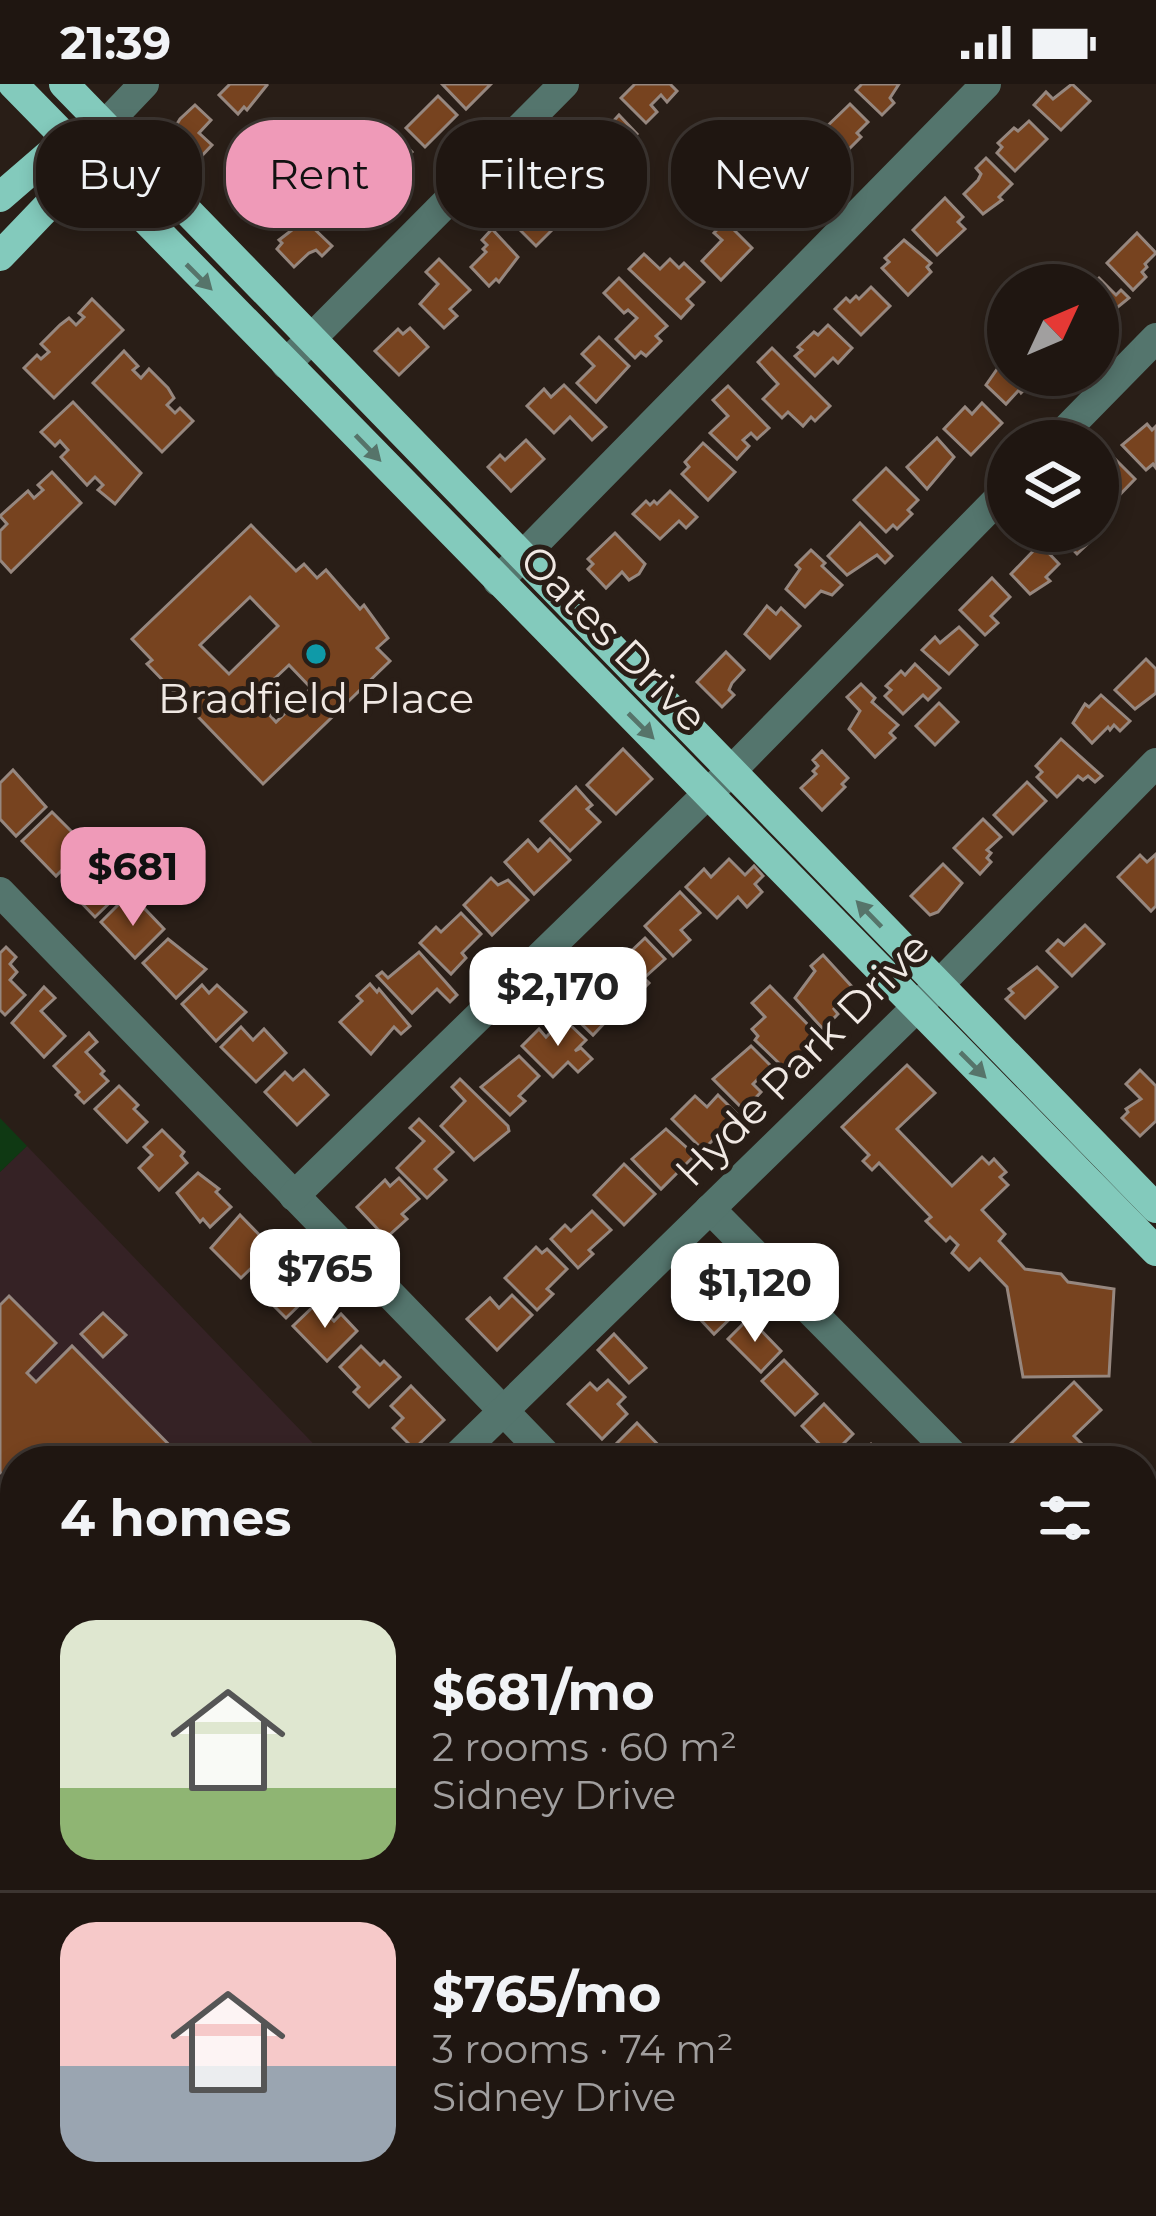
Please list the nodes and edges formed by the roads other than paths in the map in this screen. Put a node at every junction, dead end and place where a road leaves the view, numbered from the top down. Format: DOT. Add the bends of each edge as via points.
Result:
graph roads {
  1 [pos="13,84"];
  2 [pos="64,84"];
  3 [pos="144,84"];
  4 [pos="564,84"];
  5 [pos="986,84"];
  6 [pos="46,120"];
  7 [pos="98,120"];
  8 [pos="110,120"];
  9 [pos="36,165"];
  10 [pos="0,197"];
  11 [pos="36,218"];
  12 [pos="202,227"];
  13 [pos="151,228"];
  14 [pos="0,256"];
  15 [pos="1156,338"];
  16 [pos="311,340"];
  17 [pos="286,364"];
  18 [pos="1076,420"];
  19 [pos="987,510"];
  20 [pos="522,557"];
  21 [pos="498,580"];
  22 [pos="1156,763"];
  23 [pos="719,782"];
  24 [pos="0,892"];
  25 [pos="938,985"];
  26 [pos="916,1008"];
  27 [pos="294,1196"];
  28 [pos="1147,1206"];
  29 [pos="710,1209"];
  30 [pos="1156,1251"];
  31 [pos="503,1411"];
  32 [pos="467,1446"];
  33 [pos="537,1446"];
  34 [pos="943,1446"];
  1 -- 6 [label="main road, Oates Drive"];
  2 -- 7 [label="main road, Oates Drive"];
  3 -- 8 [label="street"];
  4 -- 16 [label="street"];
  5 -- 20 [label="street"];
  9 -- 10 [label="main road"];
  11 -- 14 [label="main road"];
  12 -- 16 [label="main road, Oates Drive"];
  13 -- 17 [label="main road, Oates Drive, one-way"];
  15 -- 18 [label="street"];
  16 -- 17 [label="street"];
  16 -- 20 [label="main road, Oates Drive"];
  17 -- 21 [label="main road, Oates Drive, one-way"];
  19 -- 23 [label="street"];
  20 -- 21 [label="street"];
  20 -- 23 [label="main road, Oates Drive"];
  21 -- 23 [label="main road, Oates Drive, one-way"];
  22 -- 25 [label="street, Hyde Park Drive"];
  25 -- 23 [label="main road, Oates Drive, one-way"];
  23 -- 26 [label="main road, Oates Drive"];
  23 -- 27 [label="street"];
  24 -- 27 [label="street"];
  25 -- 26 [label="street, Hyde Park Drive"];
  25 -- 28 [label="main road, Oates Drive"];
  26 -- 28 [label="main road, Oates Drive, one-way"];
  26 -- 29 [label="street, Hyde Park Drive"];
  27 -- 31 [label="street"];
  28 -- 30 [label="main road, Oates Drive"];
  29 -- 31 [label="street, Hyde Park Drive"];
  29 -- 34 [label="street"];
  31 -- 32 [label="street, Hyde Park Drive"];
  31 -- 33 [label="street"];
}
